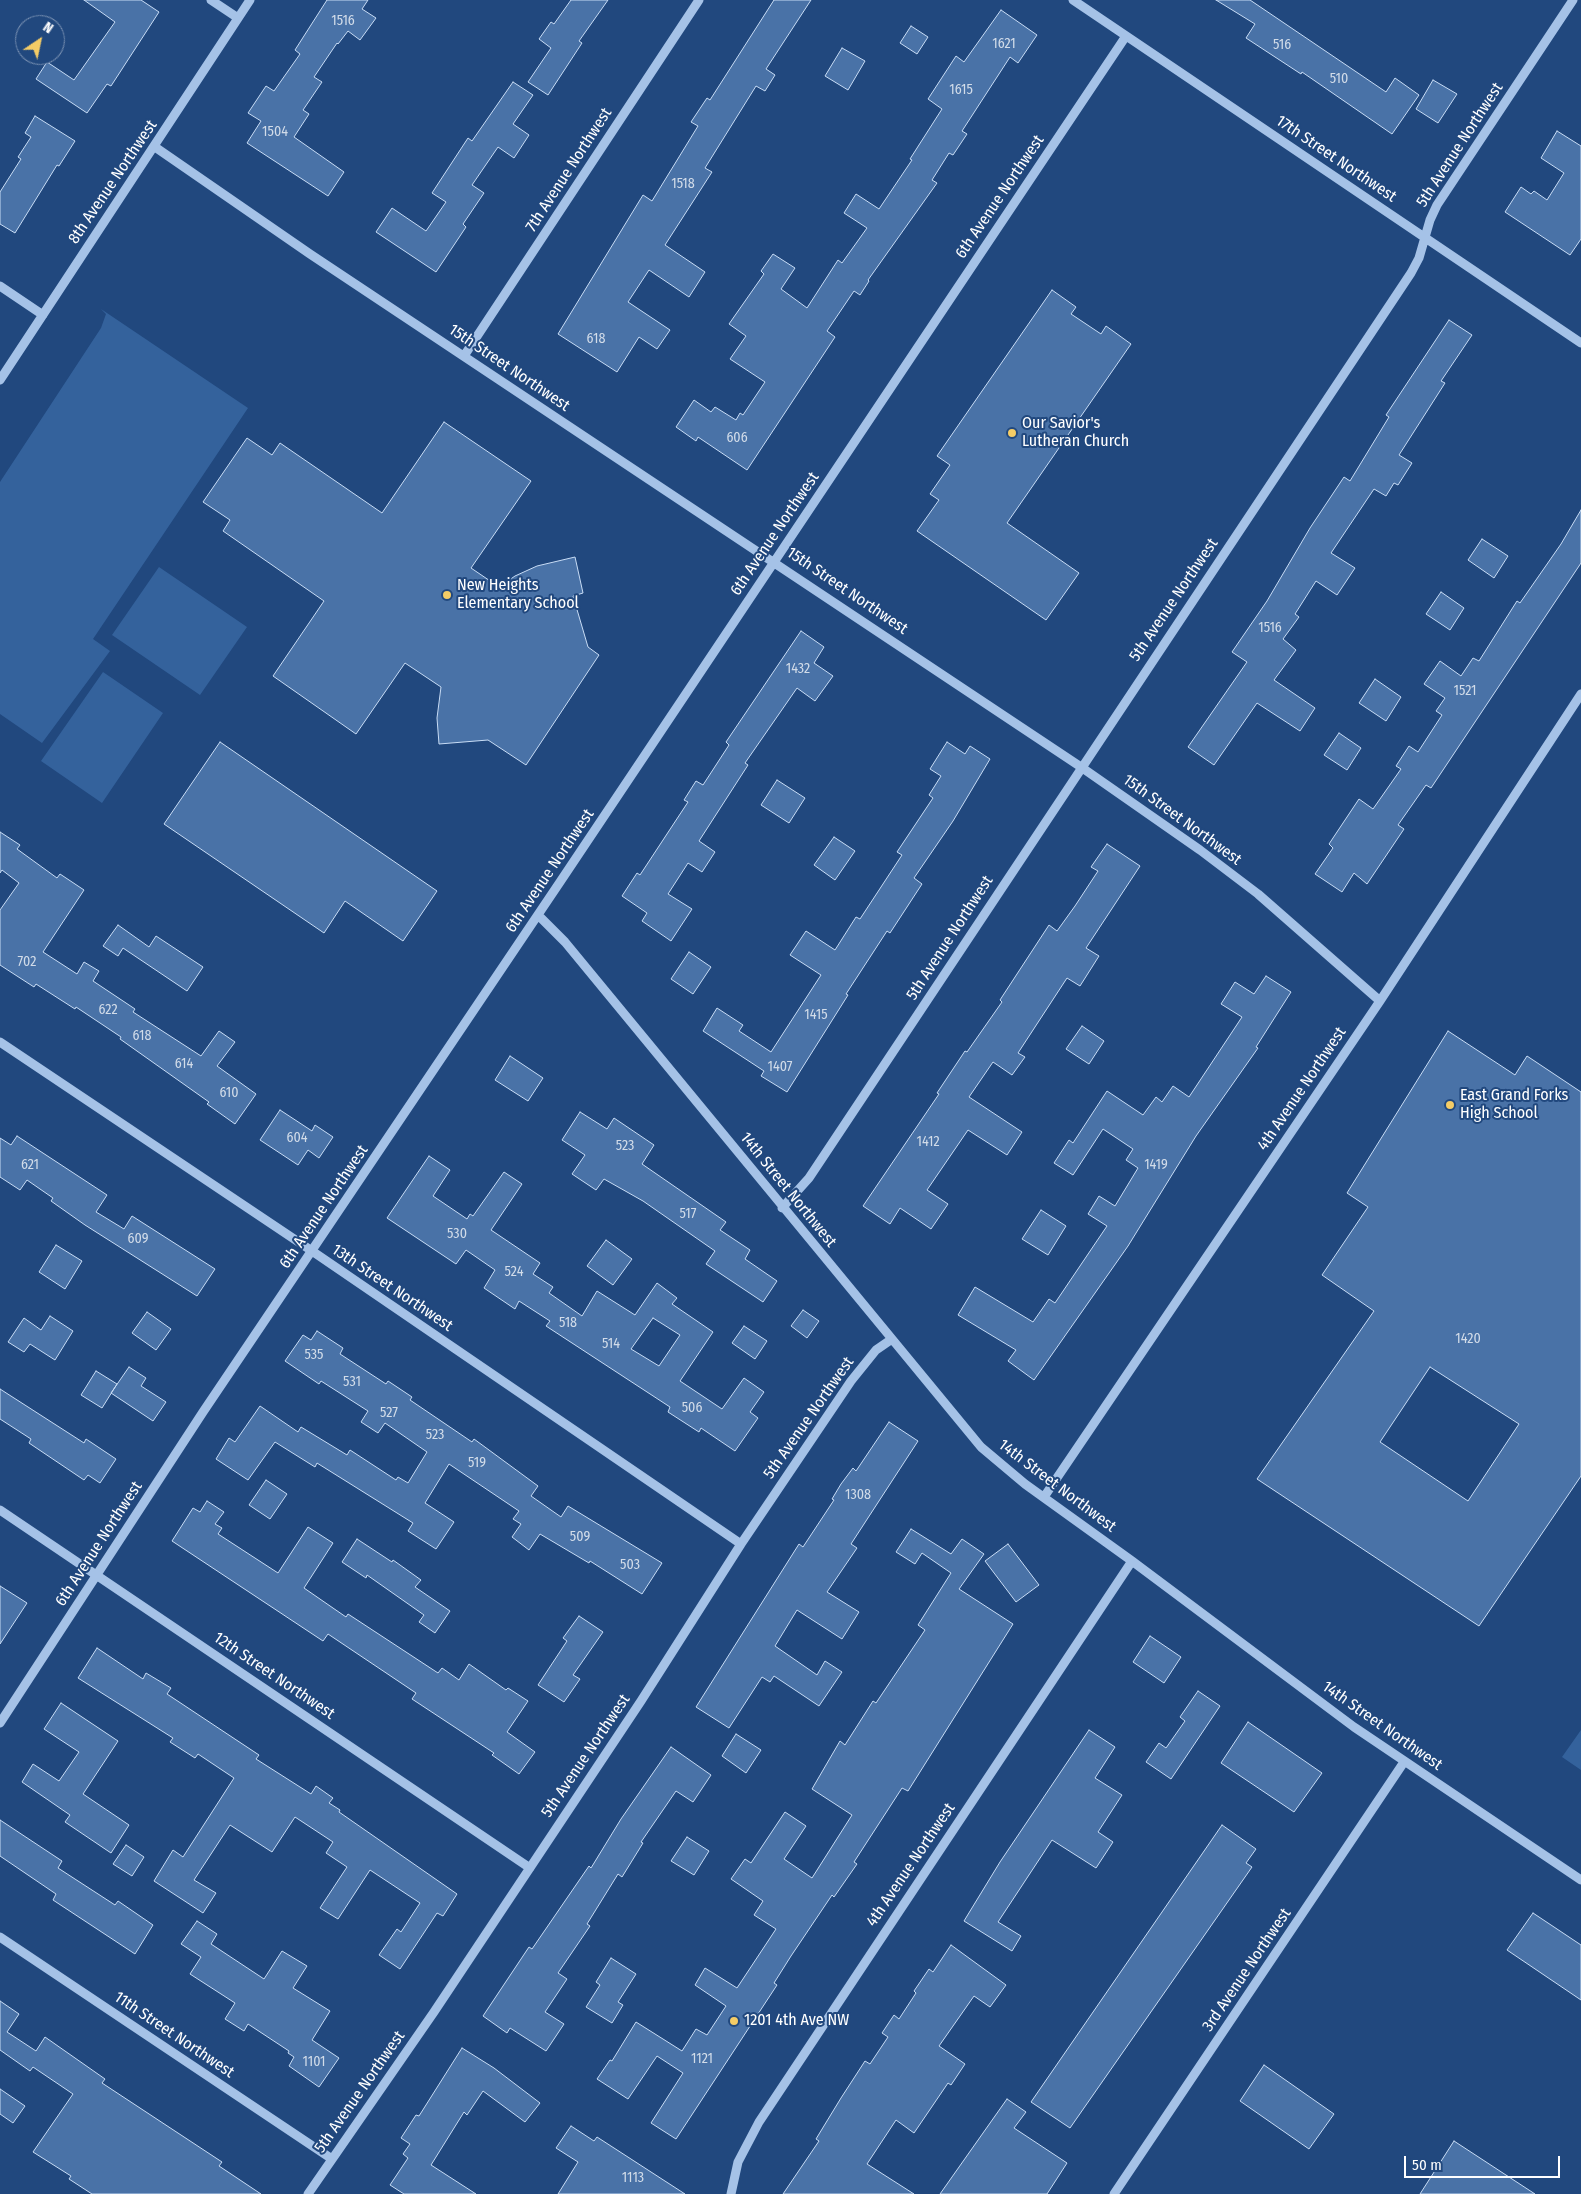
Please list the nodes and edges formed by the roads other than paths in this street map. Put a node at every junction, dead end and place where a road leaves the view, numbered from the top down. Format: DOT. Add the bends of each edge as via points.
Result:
graph roads {
  1 [pos="211,0"];
  2 [pos="250,0"];
  3 [pos="699,0"];
  4 [pos="1073,0"];
  5 [pos="1573,0"];
  6 [pos="238,18"];
  7 [pos="1126,36"];
  8 [pos="155,147"];
  9 [pos="1425,238"];
  10 [pos="0,286"];
  11 [pos="43,315"];
  12 [pos="1581,343"];
  13 [pos="464,356"];
  14 [pos="0,380"];
  15 [pos="775,562"];
  16 [pos="1581,694"];
  17 [pos="1081,767"];
  18 [pos="538,915"];
  19 [pos="1380,1001"];
  20 [pos="0,1042"];
  21 [pos="782,1208"];
  22 [pos="312,1251"];
  23 [pos="892,1339"];
  24 [pos="1044,1497"];
  25 [pos="0,1510"];
  26 [pos="740,1544"];
  27 [pos="1132,1561"];
  28 [pos="97,1575"];
  29 [pos="0,1723"];
  30 [pos="1404,1762"];
  31 [pos="530,1868"];
  32 [pos="1581,1880"];
  33 [pos="0,1937"];
  34 [pos="332,2158"];
  35 [pos="308,2194"];
  36 [pos="730,2194"];
  37 [pos="1114,2194"];
  1 -- 6 [label="street"];
  2 -- 6 [label="street, 8th Avenue Northwest"];
  3 -- 13 [label="street, 7th Avenue Northwest"];
  4 -- 7 [label="street, 17th Street Northwest"];
  5 -- 9 [label="street, 5th Avenue Northwest" via="1437,205"];
  6 -- 8 [label="street, 8th Avenue Northwest"];
  7 -- 9 [label="street, 17th Street Northwest"];
  7 -- 15 [label="street, 6th Avenue Northwest"];
  8 -- 11 [label="street, 8th Avenue Northwest"];
  8 -- 13 [label="street, 15th Street Northwest"];
  9 -- 12 [label="street, 17th Street Northwest"];
  9 -- 17 [label="street, 5th Avenue Northwest" via="1411,274"];
  10 -- 11 [label="street"];
  11 -- 14 [label="street, 8th Avenue Northwest"];
  13 -- 15 [label="street, 15th Street Northwest"];
  15 -- 17 [label="street, 15th Street Northwest"];
  15 -- 18 [label="street, 6th Avenue Northwest"];
  16 -- 19 [label="street, 4th Avenue Northwest"];
  17 -- 19 [label="street, 15th Street Northwest" via="1251,889"];
  17 -- 21 [label="street, 5th Avenue Northwest" via="809,1178"];
  18 -- 21 [label="street, 14th Street Northwest" via="578,957"];
  18 -- 22 [label="street, 6th Avenue Northwest"];
  19 -- 24 [label="street, 4th Avenue Northwest"];
  20 -- 22 [label="street, 13th Street Northwest"];
  21 -- 23 [label="street, 14th Street Northwest"];
  22 -- 26 [label="street, 13th Street Northwest"];
  22 -- 28 [label="street, 6th Avenue Northwest"];
  23 -- 24 [label="street, 14th Street Northwest" via="981,1447"];
  23 -- 26 [label="street, 5th Avenue Northwest" via="876,1350 850,1382"];
  24 -- 27 [label="street, 14th Street Northwest"];
  25 -- 28 [label="street, 12th Street Northwest"];
  26 -- 31 [label="street, 5th Avenue Northwest"];
  27 -- 30 [label="street, 14th Street Northwest"];
  27 -- 36 [label="street, 4th Avenue Northwest" via="759,2122 738,2162"];
  28 -- 29 [label="street, 6th Avenue Northwest"];
  28 -- 31 [label="street, 12th Street Northwest"];
  30 -- 32 [label="street, 14th Street Northwest"];
  30 -- 37 [label="street, 3rd Avenue Northwest"];
  31 -- 34 [label="street, 5th Avenue Northwest"];
  33 -- 34 [label="street, 11th Street Northwest"];
  34 -- 35 [label="street, 5th Avenue Northwest"];
}
